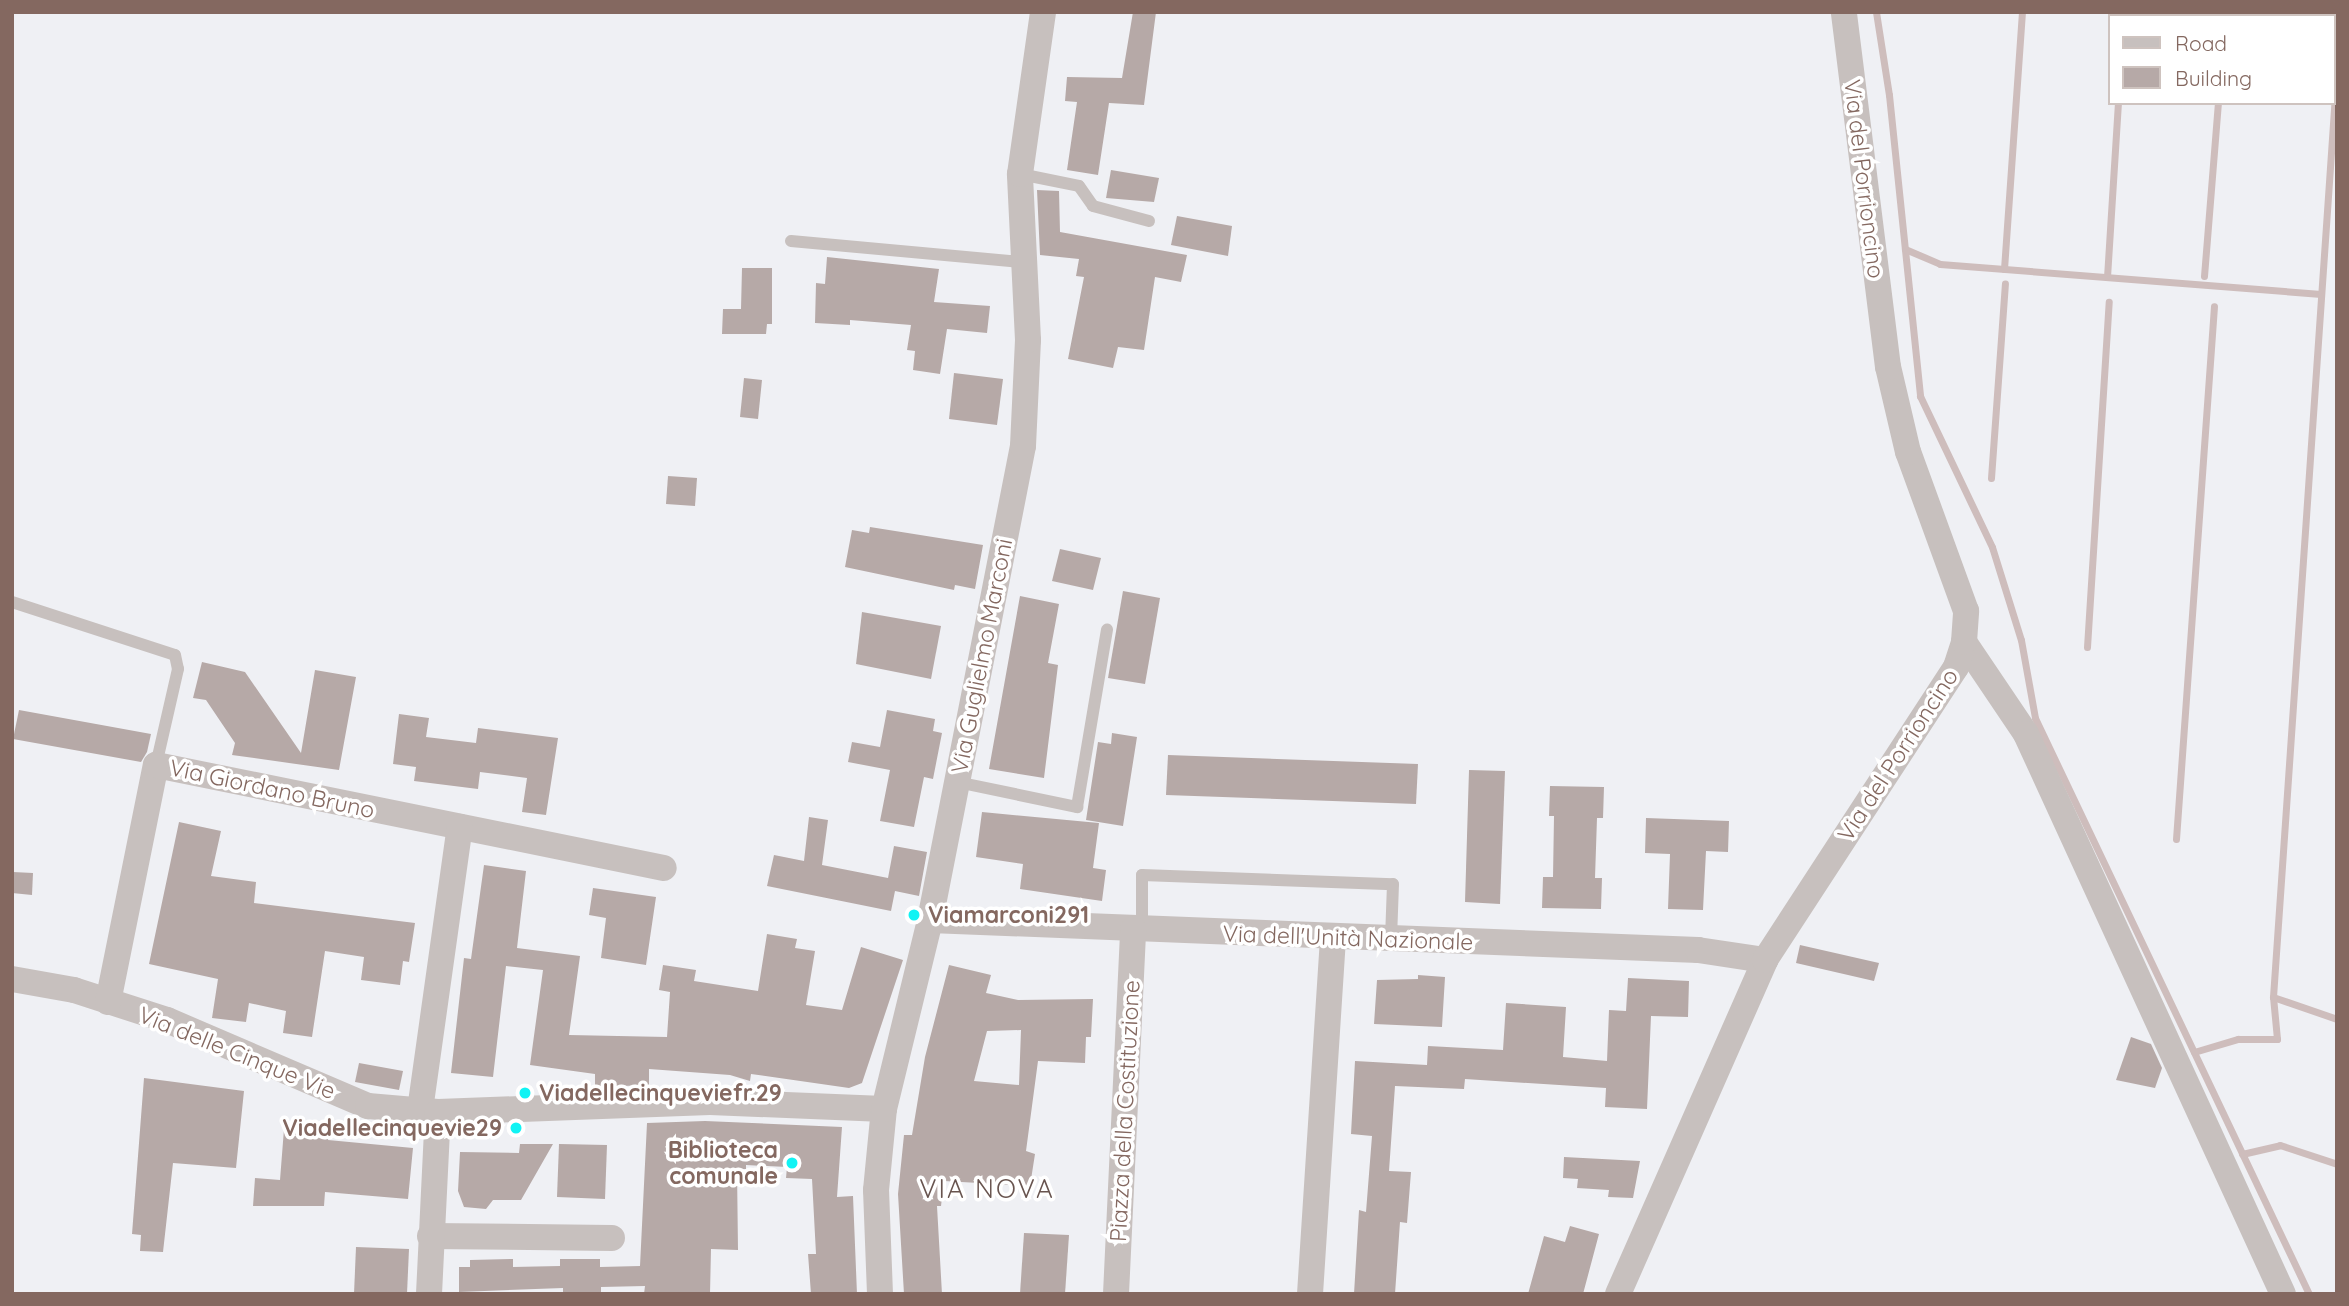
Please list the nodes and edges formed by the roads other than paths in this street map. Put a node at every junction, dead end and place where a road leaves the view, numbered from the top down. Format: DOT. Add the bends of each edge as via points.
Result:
graph roads {
  1 [pos="1043,12"];
  2 [pos="1844,12"];
  3 [pos="1020,174"];
  4 [pos="1149,221"];
  5 [pos="791,241"];
  6 [pos="1024,262"];
  7 [pos="12,603"];
  8 [pos="1107,630"];
  9 [pos="1964,642"];
  10 [pos="156,765"];
  11 [pos="957,782"];
  12 [pos="460,827"];
  13 [pos="664,868"];
  14 [pos="930,920"];
  15 [pos="1138,929"];
  16 [pos="1333,938"];
  17 [pos="1391,940"];
  18 [pos="1765,960"];
  19 [pos="12,979"];
  20 [pos="108,1002"];
  21 [pos="884,1109"];
  22 [pos="429,1111"];
  23 [pos="430,1236"];
  24 [pos="612,1238"];
  25 [pos="429,1294"];
  26 [pos="880,1294"];
  27 [pos="1116,1294"];
  28 [pos="1310,1294"];
  29 [pos="1618,1294"];
  30 [pos="2283,1294"];
  1 -- 3 [label="street, Via Guglielmo Marconi"];
  2 -- 9 [label="street, Via del Porrioncino" via="1888,367 1908,452 1966,611"];
  3 -- 4 [label="lane" via="1079,186 1093,206"];
  3 -- 6 [label="street, Via Guglielmo Marconi"];
  5 -- 6 [label="lane"];
  6 -- 11 [label="street, Via Guglielmo Marconi" via="1028,340 1023,446"];
  7 -- 10 [label="lane" via="175,656 178,669"];
  8 -- 11 [label="lane" via="1077,807"];
  9 -- 18 [label="street, Via del Porrioncino" via="1956,667"];
  9 -- 30 [label="street" via="2026,734"];
  10 -- 12 [label="street, Via Giordano Bruno"];
  10 -- 20 [label="street, Via Giordano Bruno"];
  11 -- 14 [label="street, Via Guglielmo Marconi"];
  12 -- 13 [label="street, Via Giordano Bruno"];
  12 -- 22 [label="street"];
  14 -- 15 [label="street, Via dell'Unità Nazionale"];
  14 -- 21 [label="street, Via Guglielmo Marconi"];
  15 -- 16 [label="street, Via dell'Unità Nazionale"];
  15 -- 17 [label="lane" via="1142,875 1393,884"];
  15 -- 27 [label="street, Piazza della Costituzione"];
  16 -- 17 [label="street, Via dell'Unità Nazionale"];
  16 -- 28 [label="street"];
  17 -- 18 [label="street, Via dell'Unità Nazionale" via="1698,950"];
  18 -- 29 [label="street, Via del Porrioncino"];
  19 -- 20 [label="street, Via delle Cinque Vie"];
  20 -- 22 [label="street, Via delle Cinque Vie" via="167,1020 368,1106"];
  21 -- 22 [label="street, Via delle Cinque Vie" via="710,1102"];
  21 -- 26 [label="street, Via Guglielmo Marconi" via="876,1190"];
  22 -- 23 [label="street"];
  23 -- 24 [label="street"];
  23 -- 25 [label="street"];
}
